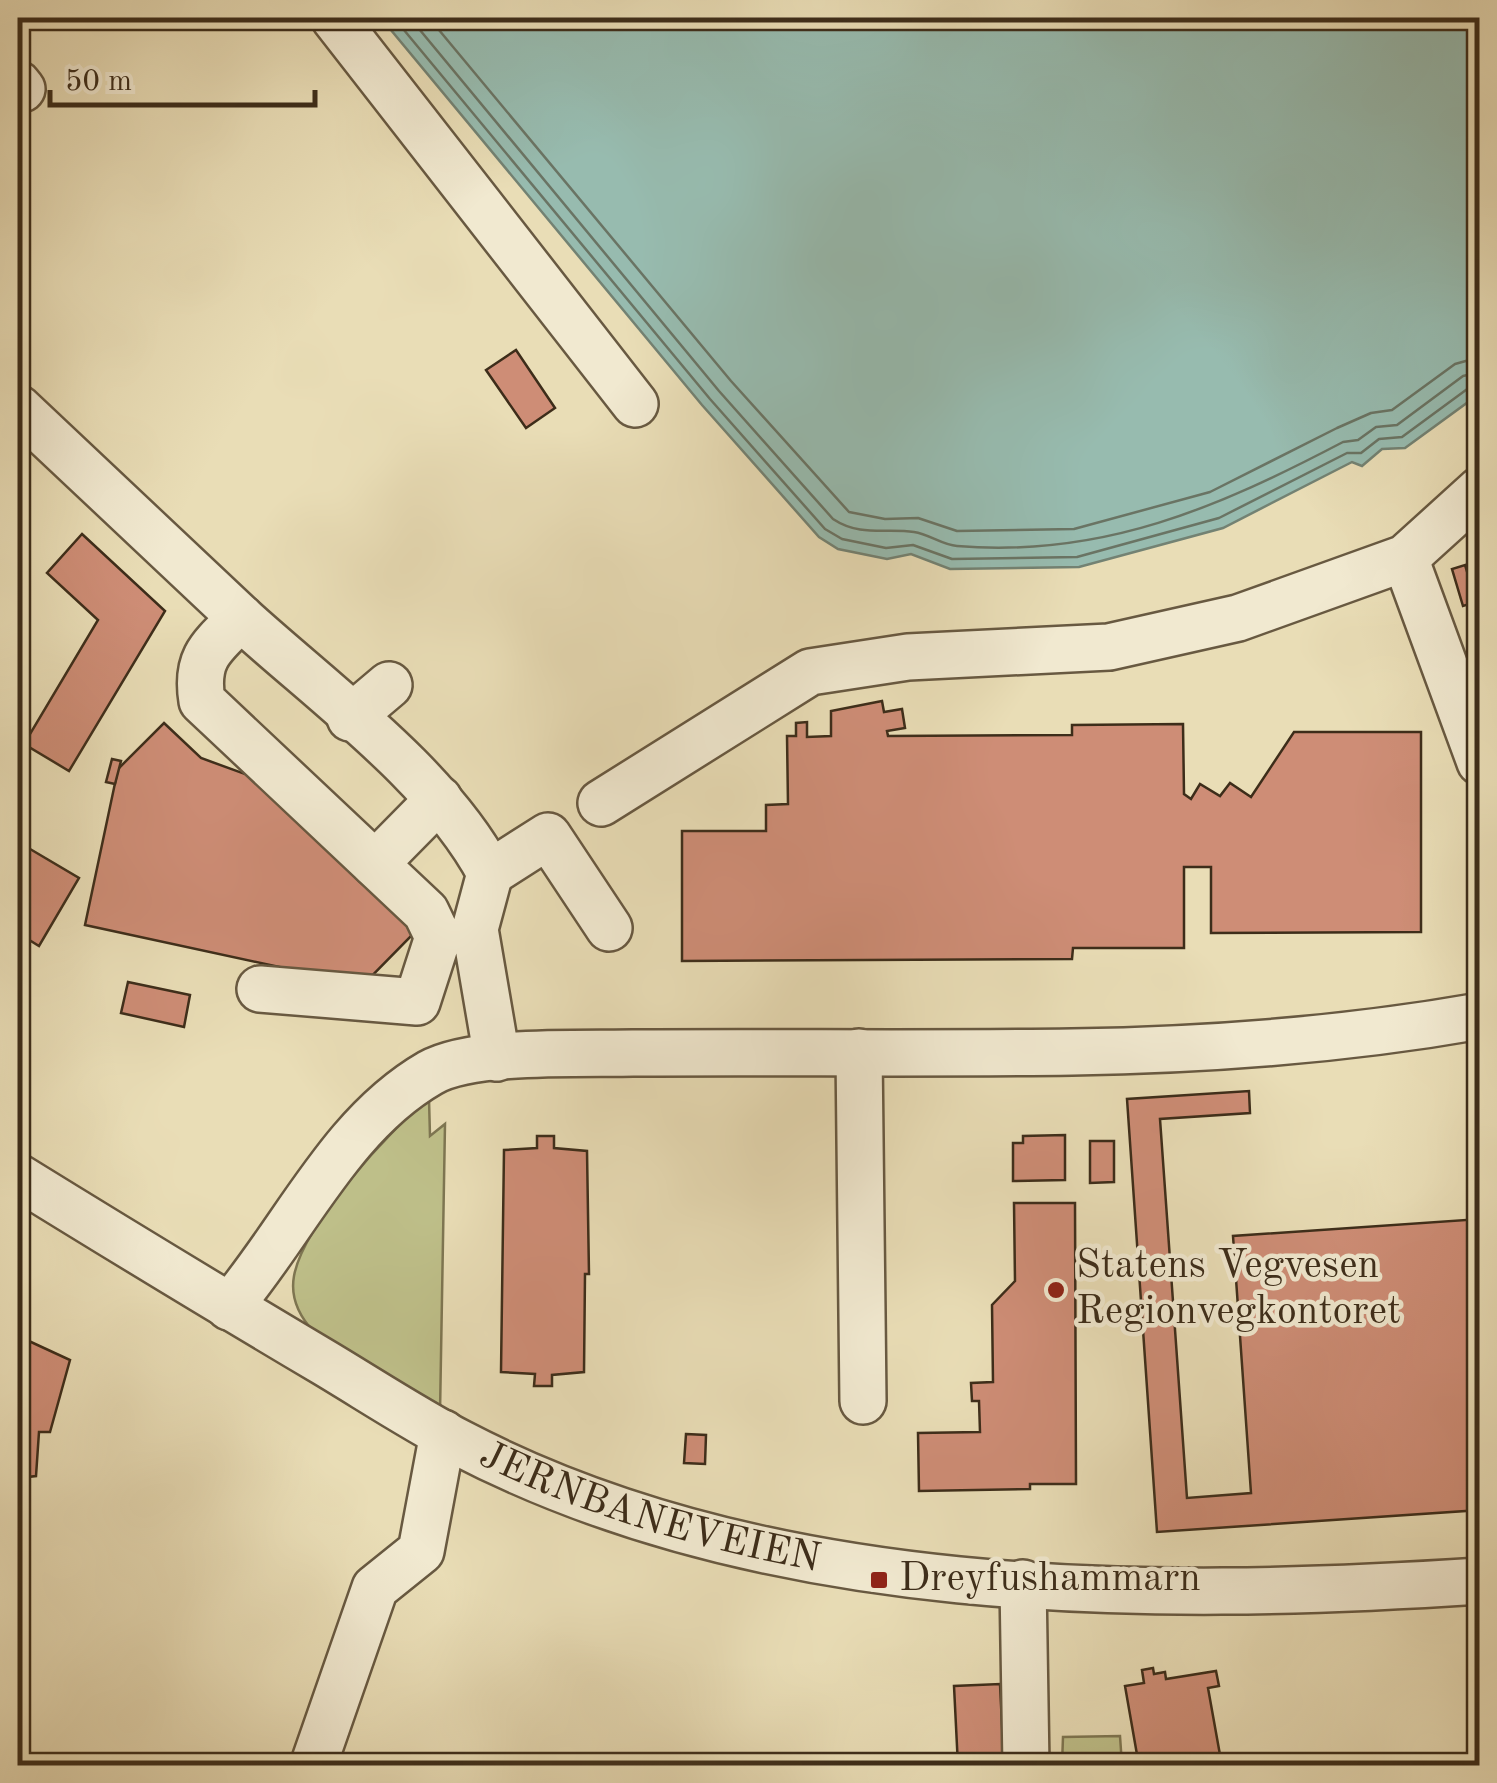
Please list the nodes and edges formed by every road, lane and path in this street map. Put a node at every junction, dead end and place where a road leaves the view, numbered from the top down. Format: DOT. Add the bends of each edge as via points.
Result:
graph roads {
  1 [pos="334,18"];
  2 [pos="635,404"];
  3 [pos="18,408"];
  4 [pos="1480,490"];
  5 [pos="1405,558"];
  6 [pos="240,618"];
  7 [pos="388,685"];
  8 [pos="350,718"];
  9 [pos="1480,762"];
  10 [pos="439,798"];
  11 [pos="601,803"];
  12 [pos="375,864"];
  13 [pos="490,873"];
  14 [pos="610,928"];
  15 [pos="260,989"];
  16 [pos="1480,1016"];
  17 [pos="859,1052"];
  18 [pos="497,1058"];
  19 [pos="18,1176"];
  20 [pos="229,1307"];
  21 [pos="863,1401"];
  22 [pos="443,1434"];
  23 [pos="1480,1581"];
  24 [pos="1023,1582"];
  25 [pos="313,1766"];
  26 [pos="1026,1766"];
  1 -- 2 [label="street"];
  3 -- 6 [label="street"];
  4 -- 5 [label="street"];
  5 -- 9 [label="street"];
  5 -- 11 [label="street" via="1158,639 892,659 810,672"];
  6 -- 8 [label="street"];
  6 -- 12 [label="street" via="211,646 198,674 202,701"];
  7 -- 8 [label="street"];
  8 -- 10 [label="street"];
  10 -- 12 [label="street"];
  10 -- 13 [label="street"];
  12 -- 15 [label="street" via="426,912 438,937 416,1002"];
  13 -- 14 [label="street" via="548,836"];
  13 -- 18 [label="street" via="475,929"];
  16 -- 17 [label="street" via="1372,1035 1230,1047"];
  17 -- 18 [label="street"];
  17 -- 21 [label="street"];
  18 -- 20 [label="street" via="433,1071 388,1104 346,1146"];
  19 -- 20 [label="street, JERNBANEVEIEN"];
  20 -- 22 [label="street, JERNBANEVEIEN"];
  22 -- 24 [label="street, JERNBANEVEIEN" via="580,1495 708,1536 844,1567"];
  22 -- 25 [label="street" via="421,1551 375,1588"];
  23 -- 24 [label="street, JERNBANEVEIEN" via="1214,1591"];
  24 -- 26 [label="street"];
}
